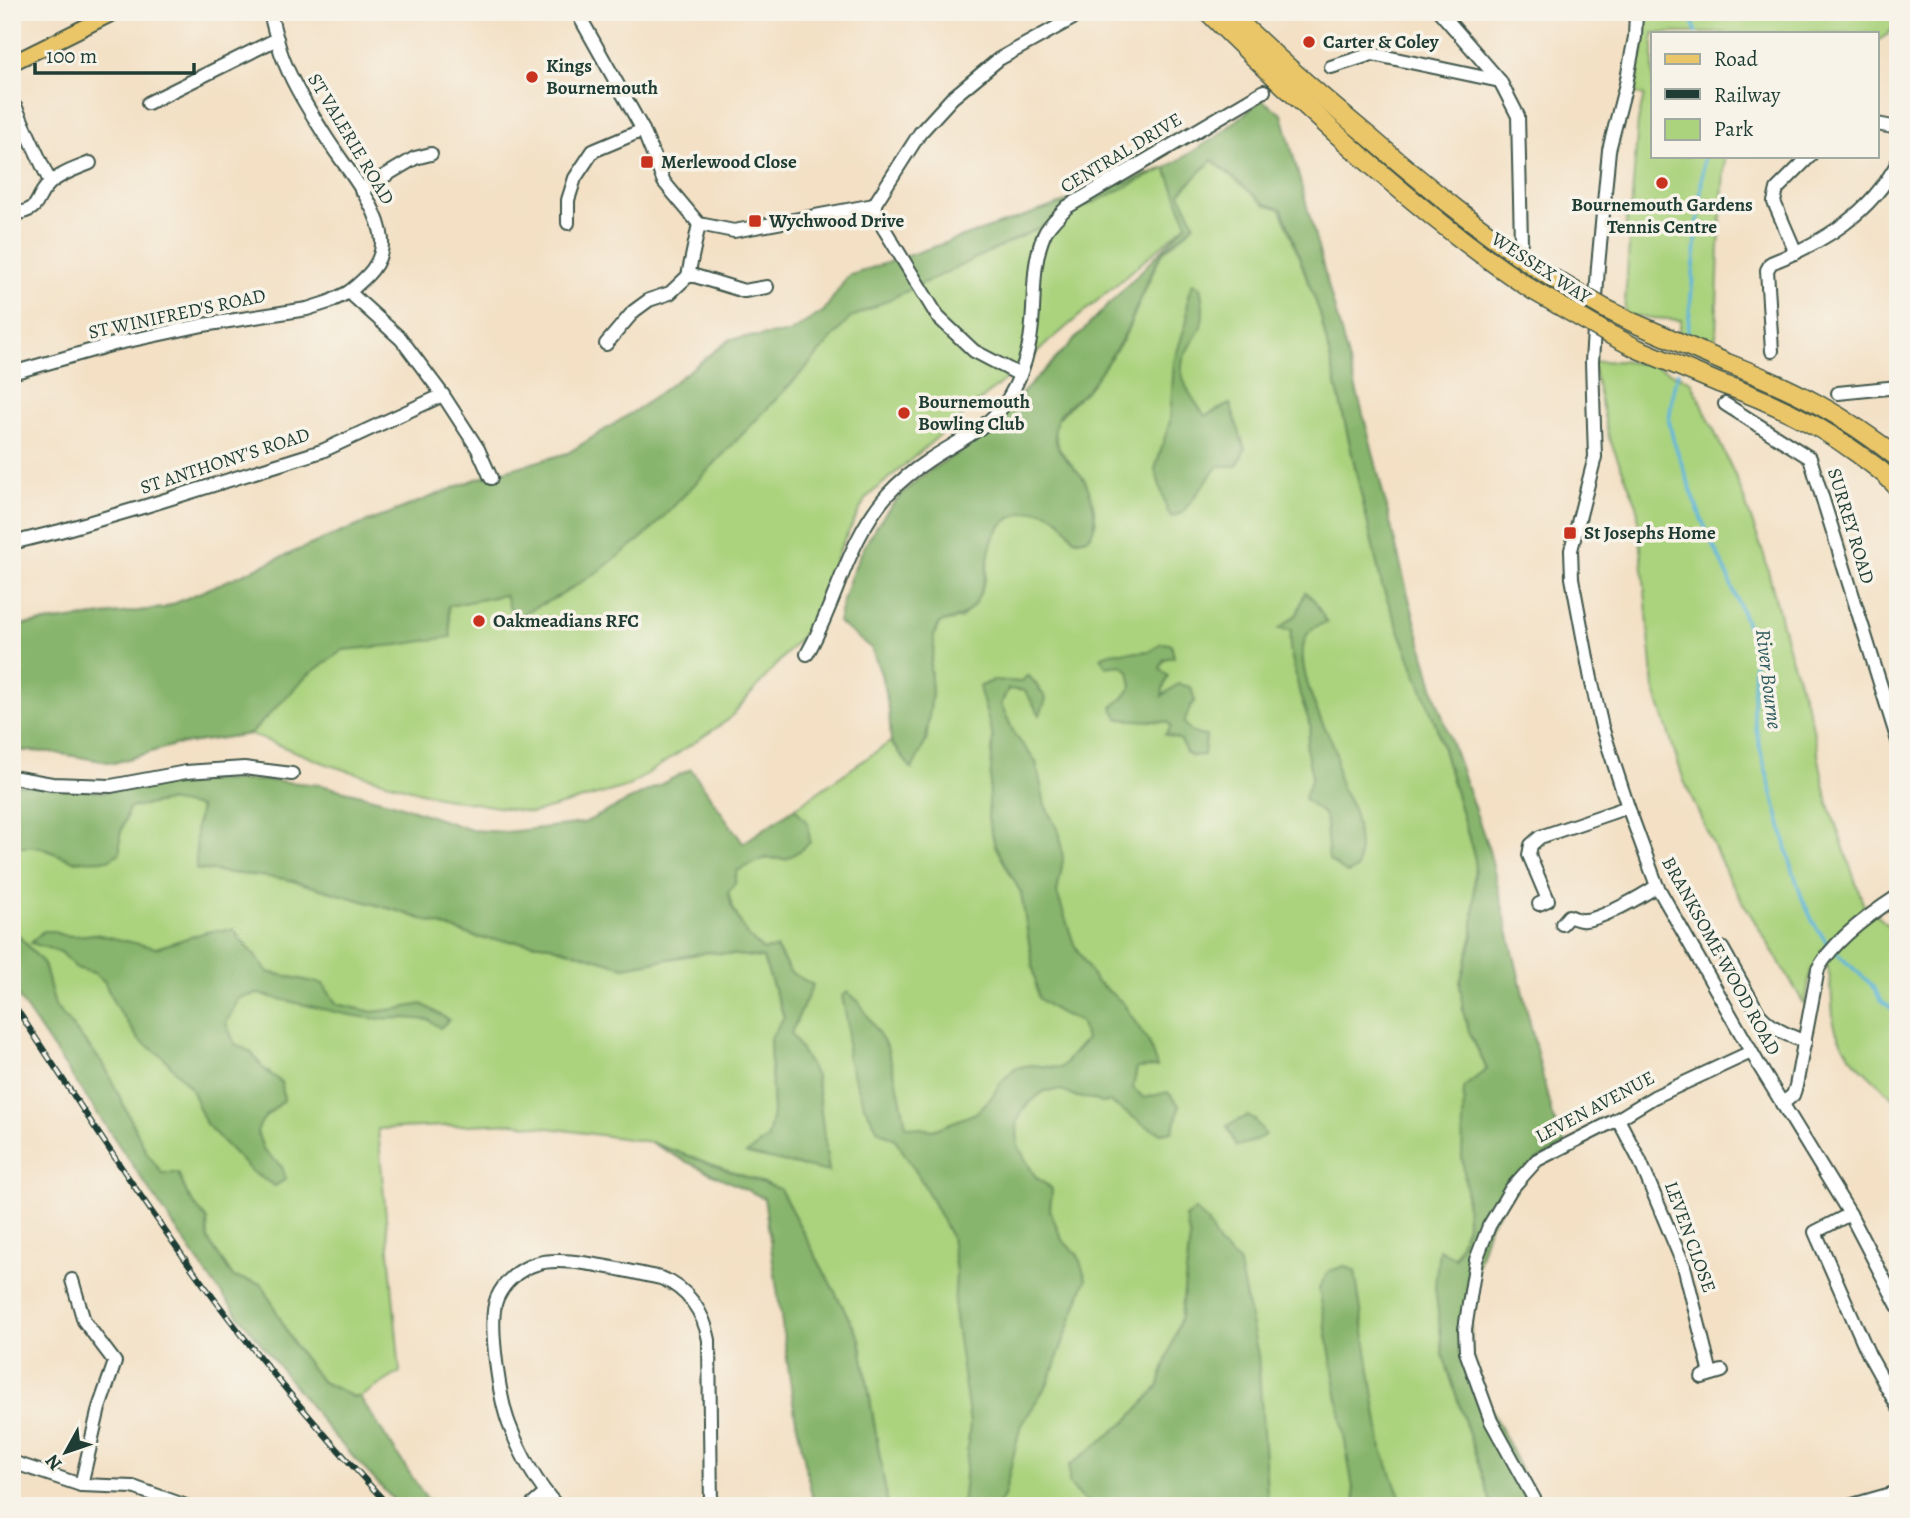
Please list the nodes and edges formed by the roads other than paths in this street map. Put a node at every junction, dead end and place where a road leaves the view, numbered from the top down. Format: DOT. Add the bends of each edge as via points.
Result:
graph roads {
  1 [pos="115,12"];
  2 [pos="270,12"];
  3 [pos="577,12"];
  4 [pos="1084,12"];
  5 [pos="1208,12"];
  6 [pos="1229,12"];
  7 [pos="1440,12"];
  8 [pos="1636,12"];
  9 [pos="96,16"];
  10 [pos="277,39"];
  11 [pos="12,63"];
  12 [pos="1340,67"];
  13 [pos="1273,76"];
  14 [pos="1500,81"];
  15 [pos="148,103"];
  16 [pos="12,104"];
  17 [pos="1878,124"];
  18 [pos="1898,128"];
  19 [pos="643,130"];
  20 [pos="431,154"];
  21 [pos="1808,158"];
  22 [pos="1898,162"];
  23 [pos="90,163"];
  24 [pos="50,182"];
  25 [pos="361,190"];
  26 [pos="874,205"];
  27 [pos="12,215"];
  28 [pos="568,223"];
  29 [pos="699,224"];
  30 [pos="1521,242"];
  31 [pos="1796,253"];
  32 [pos="688,276"];
  33 [pos="767,287"];
  34 [pos="349,292"];
  35 [pos="606,344"];
  36 [pos="1770,347"];
  37 [pos="12,373"];
  38 [pos="1020,376"];
  39 [pos="1898,387"];
  40 [pos="1838,393"];
  41 [pos="443,396"];
  42 [pos="1725,404"];
  43 [pos="1898,457"];
  44 [pos="491,478"];
  45 [pos="1898,488"];
  46 [pos="12,543"];
  47 [pos="807,654"];
  48 [pos="1898,741"];
  49 [pos="292,774"];
  50 [pos="12,777"];
  51 [pos="1628,807"];
  52 [pos="1657,886"];
  53 [pos="1898,896"];
  54 [pos="1539,904"];
  55 [pos="1564,916"];
  56 [pos="1722,948"];
  57 [pos="1805,1042"];
  58 [pos="1751,1052"];
  59 [pos="1782,1104"];
  60 [pos="1618,1119"];
  61 [pos="1850,1214"];
  62 [pos="72,1280"];
  63 [pos="1898,1306"];
  64 [pos="1712,1374"];
  65 [pos="1898,1407"];
  66 [pos="12,1462"];
  67 [pos="81,1485"];
  68 [pos="1898,1492"];
  69 [pos="546,1493"];
  70 [pos="186,1506"];
  71 [pos="531,1506"];
  72 [pos="557,1506"];
  73 [pos="711,1506"];
  74 [pos="1538,1506"];
  75 [pos="1849,1506"];
  1 -- 9 [label="main road"];
  2 -- 10 [label="street, ST VALERIE ROAD"];
  3 -- 19 [label="street"];
  4 -- 26 [label="street" via="999,59 952,98 920,133"];
  5 -- 13 [label="highway, WESSEX WAY"];
  6 -- 13 [label="highway, WESSEX WAY"];
  7 -- 14 [label="street"];
  8 -- 51 [label="street, BRANKSOME WOOD ROAD" via="1635,37 1609,150 1598,265 1592,362 1595,457 1571,550 1572,578 1602,727"];
  9 -- 11 [label="main road"];
  10 -- 15 [label="street"];
  10 -- 25 [label="street, ST VALERIE ROAD" via="303,98"];
  12 -- 14 [label="street" via="1372,54"];
  13 -- 38 [label="street, CENTRAL DRIVE" via="1067,207 1044,232 1036,261 1030,344"];
  13 -- 43 [label="highway, WESSEX WAY, bridge" via="1549,276 1632,322 1783,385"];
  13 -- 45 [label="highway, WESSEX WAY, bridge" via="1413,202 1534,291 1638,349 1777,405 1825,431"];
  14 -- 30 [label="street" via="1518,116"];
  16 -- 24 [label="street"];
  17 -- 18 [label="street"];
  19 -- 28 [label="street" via="593,150 575,178 568,200"];
  19 -- 29 [label="street" via="664,182"];
  20 -- 25 [label="street" via="415,158"];
  21 -- 31 [label="street" via="1777,189 1774,202"];
  22 -- 31 [label="street" via="1850,221"];
  23 -- 24 [label="street"];
  24 -- 27 [label="street" via="37,205"];
  25 -- 34 [label="street, ST VALERIE ROAD" via="380,229 381,254 375,268"];
  26 -- 29 [label="street" via="734,231"];
  26 -- 38 [label="street" via="938,317 974,351"];
  29 -- 32 [label="street"];
  31 -- 36 [label="street" via="1771,263 1767,270"];
  32 -- 33 [label="street" via="744,291"];
  32 -- 35 [label="street" via="670,293 634,311"];
  34 -- 37 [label="street, ST WINIFRED'S ROAD" via="307,309 203,325"];
  34 -- 41 [label="street" via="401,339"];
  38 -- 47 [label="street, CENTRAL DRIVE" via="989,422 907,475 880,504 851,551"];
  39 -- 40 [label="street"];
  41 -- 44 [label="street"];
  41 -- 46 [label="street, ST ANTHONY'S ROAD" via="322,450"];
  42 -- 48 [label="street, SURREY ROAD" via="1810,457"];
  49 -- 50 [label="street" via="244,768 186,772 111,786"];
  51 -- 52 [label="street, BRANKSOME WOOD ROAD"];
  51 -- 54 [label="street" via="1540,837 1531,845 1529,855 1548,900"];
  52 -- 55 [label="street" via="1591,919"];
  52 -- 58 [label="street, BRANKSOME WOOD ROAD"];
  53 -- 57 [label="street" via="1833,949 1818,970"];
  56 -- 57 [label="street" via="1737,965 1766,1023"];
  57 -- 59 [label="street" via="1793,1095"];
  58 -- 59 [label="street, BRANKSOME WOOD ROAD"];
  58 -- 60 [label="street, LEVEN AVENUE"];
  59 -- 61 [label="street, BRANKSOME WOOD ROAD"];
  60 -- 64 [label="street, LEVEN CLOSE" via="1684,1266"];
  60 -- 74 [label="street, LEVEN AVENUE" via="1537,1160 1511,1189 1476,1259 1466,1352 1491,1421"];
  61 -- 63 [label="street, BRANKSOME WOOD ROAD"];
  61 -- 65 [label="street" via="1812,1226 1869,1355"];
  62 -- 67 [label="street" via="84,1321 115,1362"];
  66 -- 67 [label="street"];
  67 -- 70 [label="street" via="132,1487"];
  68 -- 75 [label="street"];
  69 -- 71 [label="street"];
  69 -- 72 [label="street"];
  69 -- 73 [label="street" via="508,1422 495,1362 494,1308 506,1283 520,1271 560,1260 661,1278 680,1289 696,1307 709,1340"];
}
